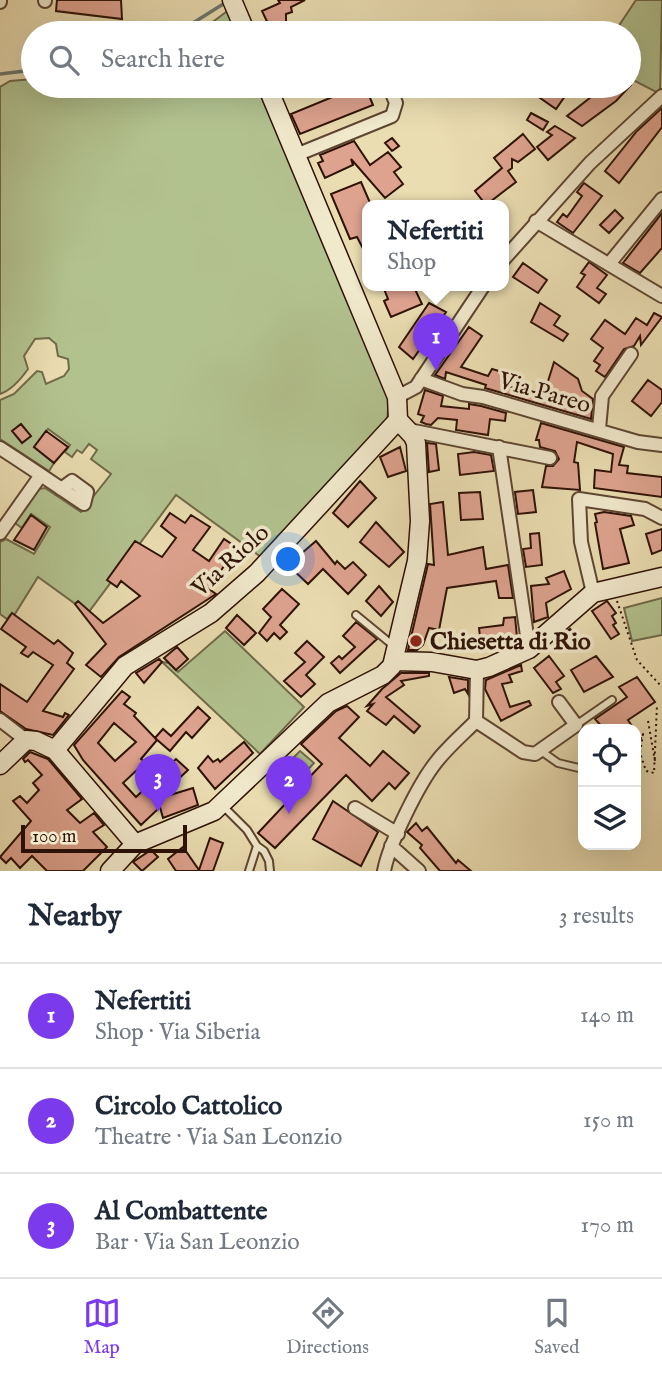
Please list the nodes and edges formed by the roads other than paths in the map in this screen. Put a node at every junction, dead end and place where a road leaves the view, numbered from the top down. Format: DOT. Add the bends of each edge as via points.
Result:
graph roads {
  1 [pos="233,3"];
  2 [pos="241,21"];
  3 [pos="662,96"];
  4 [pos="272,98"];
  5 [pos="394,98"];
  6 [pos="296,155"];
  7 [pos="662,199"];
  8 [pos="536,221"];
  9 [pos="509,253"];
  10 [pos="608,264"];
  11 [pos="480,291"];
  12 [pos="662,296"];
  13 [pos="631,354"];
  14 [pos="421,379"];
  15 [pos="397,397"];
  16 [pos="403,425"];
  17 [pos="599,429"];
  18 [pos="661,443"];
  19 [pos="499,447"];
  20 [pos="0,448"];
  21 [pos="550,458"];
  22 [pos="41,475"];
  23 [pos="61,489"];
  24 [pos="662,518"];
  25 [pos="0,533"];
  26 [pos="662,577"];
  27 [pos="593,593"];
  28 [pos="356,615"];
  29 [pos="529,649"];
  30 [pos="396,655"];
  31 [pos="477,670"];
  32 [pos="612,700"];
  33 [pos="559,702"];
  34 [pos="0,720"];
  35 [pos="476,721"];
  36 [pos="576,725"];
  37 [pos="26,740"];
  38 [pos="55,750"];
  39 [pos="540,750"];
  40 [pos="0,765"];
  41 [pos="578,768"];
  42 [pos="222,805"];
  43 [pos="355,808"];
  44 [pos="398,834"];
  45 [pos="135,844"];
  46 [pos="257,846"];
  47 [pos="391,846"];
  48 [pos="110,871"];
  49 [pos="249,871"];
  50 [pos="270,871"];
  51 [pos="384,871"];
  52 [pos="419,871"];
  1 -- 2 [label="street"];
  3 -- 8 [label="street"];
  4 -- 6 [label="street"];
  5 -- 6 [label="street" via="392,116"];
  6 -- 15 [label="street"];
  7 -- 10 [label="street"];
  8 -- 9 [label="street"];
  8 -- 10 [label="street"];
  10 -- 12 [label="street"];
  11 -- 14 [label="street"];
  13 -- 17 [label="street" via="603,396"];
  14 -- 15 [label="street"];
  14 -- 17 [label="street, Via Pareo"];
  15 -- 16 [label="street"];
  16 -- 19 [label="street"];
  16 -- 30 [label="street" via="415,443 420,521 417,561"];
  16 -- 38 [label="street, Via Riolo" via="257,573 211,613 125,666"];
  17 -- 18 [label="street, Via Pareo"];
  19 -- 21 [label="street"];
  19 -- 29 [label="street"];
  20 -- 22 [label="street"];
  22 -- 23 [label="street"];
  22 -- 25 [label="street"];
  24 -- 27 [label="street" via="645,509 579,499 581,542"];
  26 -- 27 [label="street"];
  27 -- 29 [label="street"];
  28 -- 30 [label="lane"];
  29 -- 31 [label="street"];
  30 -- 31 [label="street"];
  30 -- 42 [label="street" via="383,675 328,703"];
  31 -- 35 [label="street"];
  32 -- 36 [label="lane"];
  33 -- 36 [label="street"];
  34 -- 37 [label="street"];
  35 -- 39 [label="street" via="529,755"];
  35 -- 44 [label="street" via="437,761"];
  36 -- 39 [label="street"];
  37 -- 38 [label="street"];
  37 -- 40 [label="street"];
  38 -- 45 [label="street"];
  39 -- 41 [label="lane" via="558,763"];
  42 -- 45 [label="street"];
  42 -- 46 [label="lane"];
  43 -- 44 [label="street"];
  44 -- 47 [label="street"];
  45 -- 48 [label="street"];
  46 -- 49 [label="lane"];
  46 -- 50 [label="lane" via="266,854"];
  47 -- 51 [label="street"];
  47 -- 52 [label="street"];
}
